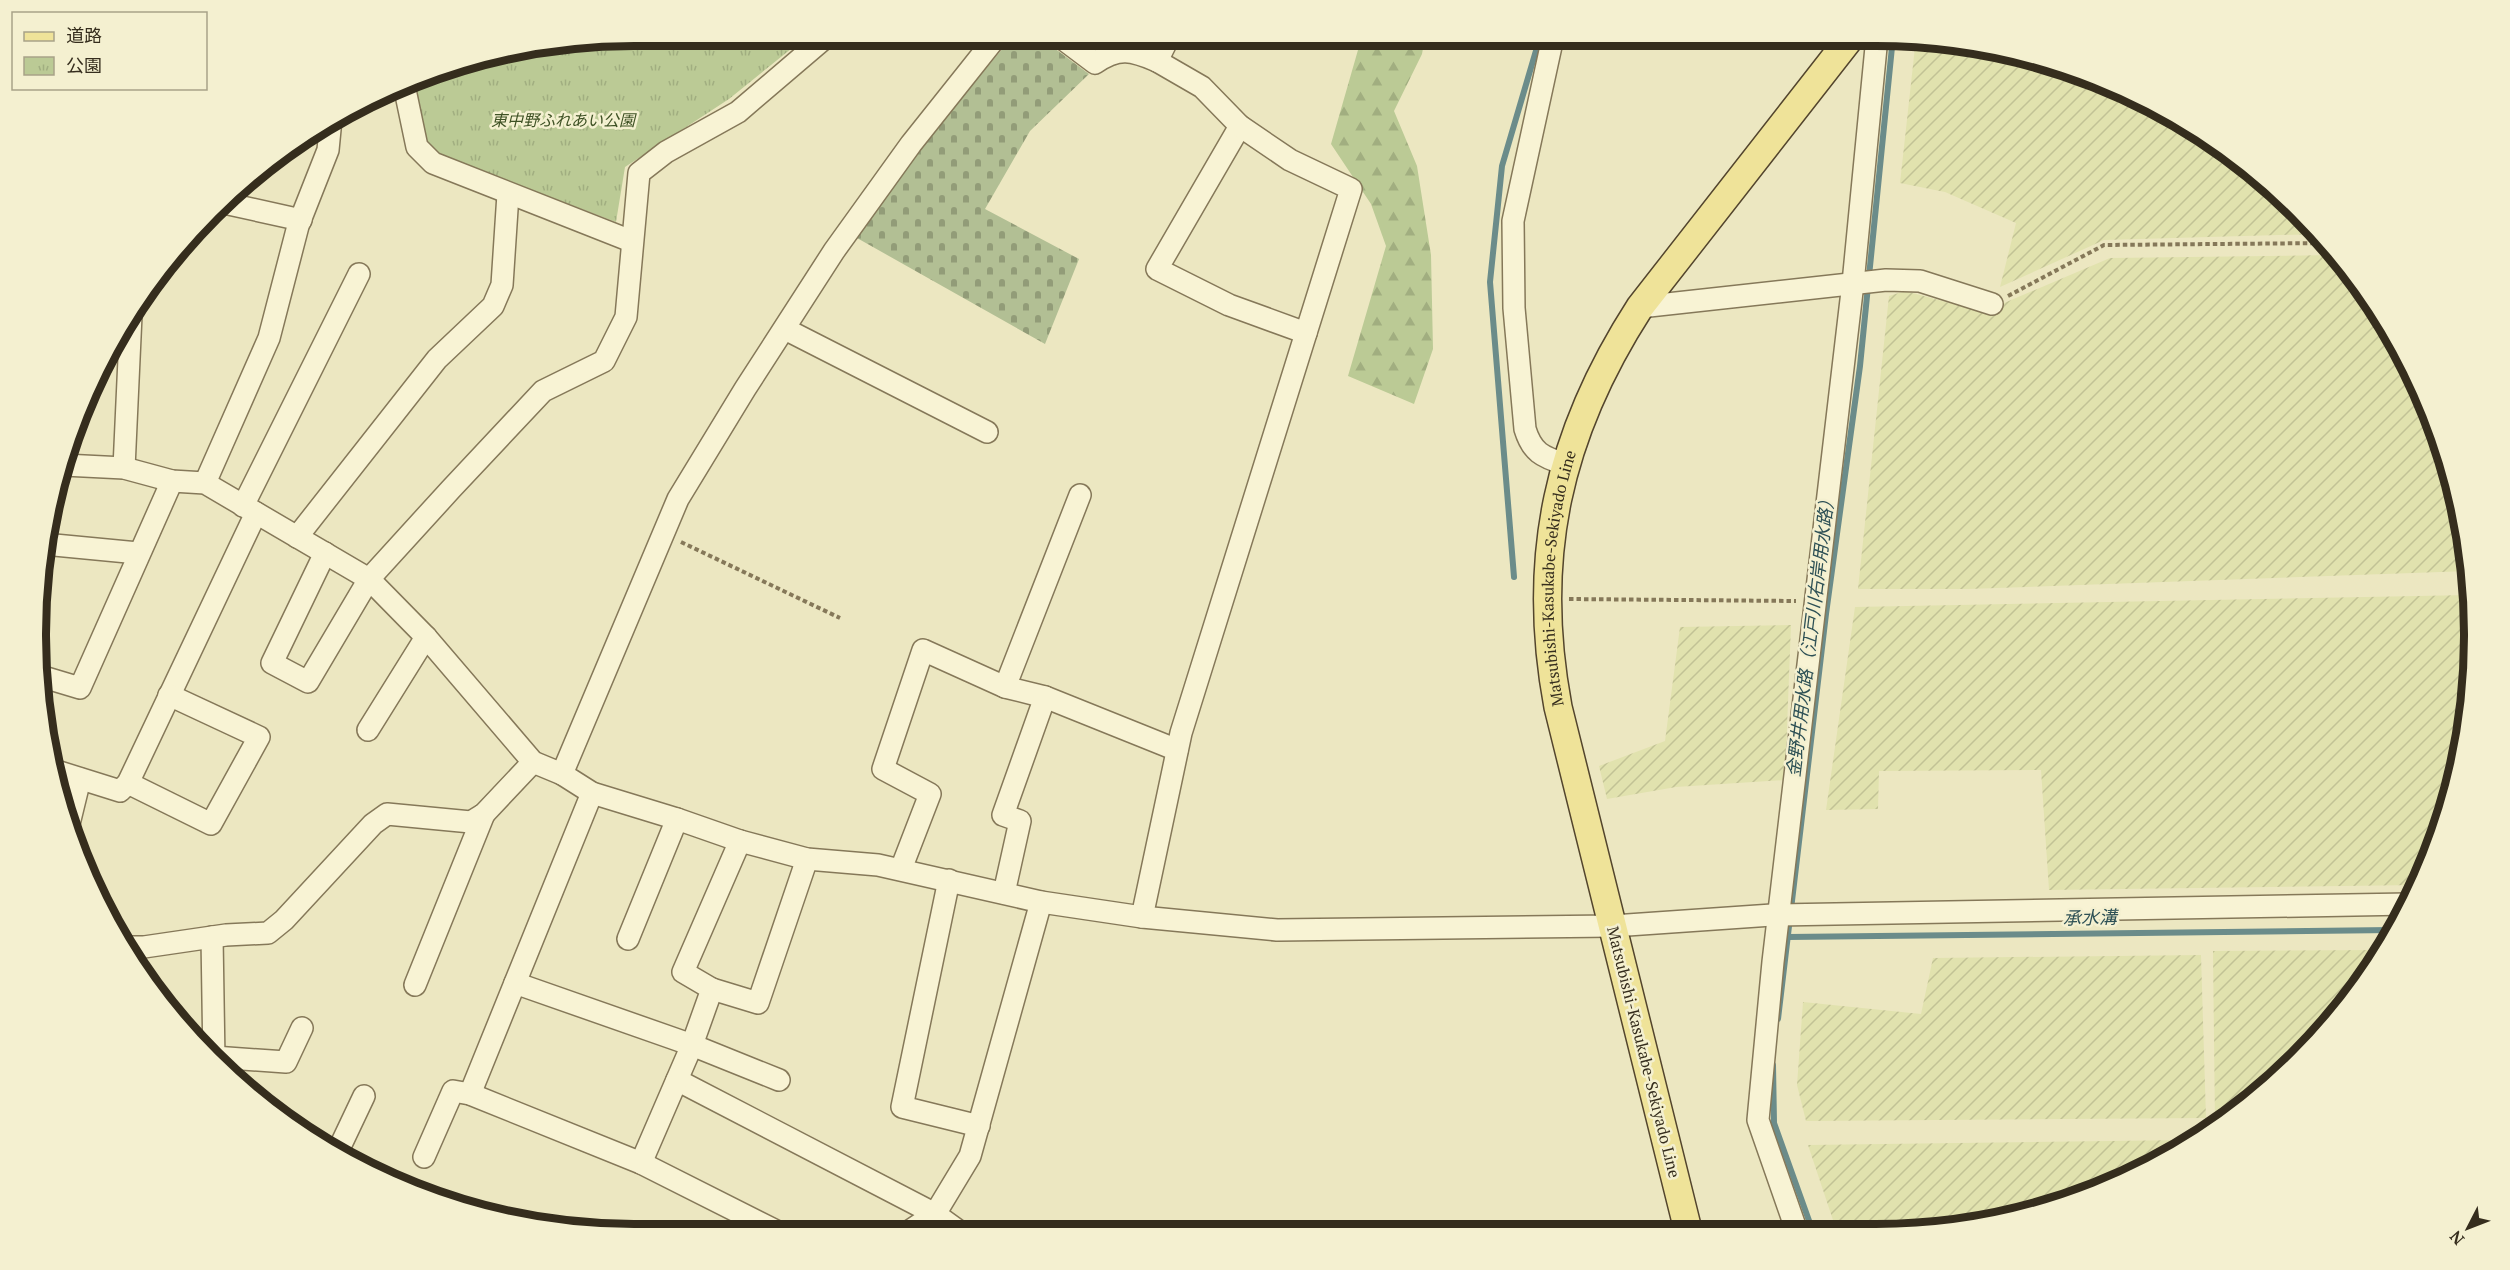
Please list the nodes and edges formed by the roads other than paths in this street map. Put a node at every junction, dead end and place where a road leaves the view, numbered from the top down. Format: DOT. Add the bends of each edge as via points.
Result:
graph roads {
  1 [pos="814,47"];
  2 [pos="988,47"];
  3 [pos="1074,47"];
  4 [pos="1164,47"];
  5 [pos="1551,47"];
  6 [pos="1843,47"];
  7 [pos="1876,47"];
  8 [pos="1157,61"];
  9 [pos="406,93"];
  10 [pos="1240,126"];
  11 [pos="330,132"];
  12 [pos="508,194"];
  13 [pos="234,205"];
  14 [pos="301,220"];
  15 [pos="632,240"];
  16 [pos="359,274"];
  17 [pos="1853,283"];
  18 [pos="1992,304"];
  19 [pos="1640,307"];
  20 [pos="785,329"];
  21 [pos="130,333"];
  22 [pos="1306,333"];
  23 [pos="987,432"];
  24 [pos="1565,464"];
  25 [pos="72,465"];
  26 [pos="124,468"];
  27 [pos="172,481"];
  28 [pos="205,483"];
  29 [pos="1080,495"];
  30 [pos="250,510"];
  31 [pos="297,537"];
  32 [pos="54,545"];
  33 [pos="138,553"];
  34 [pos="325,553"];
  35 [pos="369,579"];
  36 [pos="426,637"];
  37 [pos="49,679"];
  38 [pos="1005,687"];
  39 [pos="169,695"];
  40 [pos="1045,697"];
  41 [pos="368,730"];
  42 [pos="1177,750"];
  43 [pos="533,762"];
  44 [pos="64,774"];
  45 [pos="562,774"];
  46 [pos="80,779"];
  47 [pos="128,783"];
  48 [pos="592,793"];
  49 [pos="73,807"];
  50 [pos="484,814"];
  51 [pos="677,819"];
  52 [pos="740,841"];
  53 [pos="807,859"];
  54 [pos="901,870"];
  55 [pos="949,880"];
  56 [pos="1004,893"];
  57 [pos="1041,902"];
  58 [pos="2398,904"];
  59 [pos="1780,915"];
  60 [pos="1142,917"];
  61 [pos="1612,927"];
  62 [pos="212,937"];
  63 [pos="628,939"];
  64 [pos="136,947"];
  65 [pos="515,983"];
  66 [pos="415,985"];
  67 [pos="712,989"];
  68 [pos="302,1028"];
  69 [pos="214,1045"];
  70 [pos="692,1045"];
  71 [pos="228,1060"];
  72 [pos="677,1080"];
  73 [pos="779,1080"];
  74 [pos="470,1094"];
  75 [pos="364,1096"];
  76 [pos="979,1126"];
  77 [pos="341,1145"];
  78 [pos="424,1157"];
  79 [pos="641,1163"];
  80 [pos="935,1214"];
  81 [pos="760,1223"];
  82 [pos="922,1223"];
  83 [pos="948,1223"];
  84 [pos="1686,1223"];
  85 [pos="1794,1223"];
  1 -- 15 [label="street" via="738,112 666,152 639,173"];
  2 -- 20 [label="street" via="834,251"];
  3 -- 8 [label="street" via="1095,63 1111,52 1136,52"];
  4 -- 8 [label="street"];
  5 -- 24 [label="street" via="1513,221 1514,308 1525,429 1530,445 1546,458"];
  6 -- 19 [label="main road, Matsubishi-Kasukabe-Sekiyado Line"];
  7 -- 17 [label="street"];
  8 -- 10 [label="street" via="1202,87"];
  9 -- 12 [label="street" via="417,147 433,164"];
  10 -- 22 [label="street" via="1290,160 1352,189"];
  10 -- 22 [label="street" via="1156,269 1229,305"];
  11 -- 14 [label="street" via="328,150"];
  12 -- 15 [label="street"];
  12 -- 31 [label="street" via="502,285 494,306 437,359"];
  13 -- 14 [label="street"];
  14 -- 28 [label="street" via="269,338"];
  15 -- 35 [label="street" via="626,316 604,361 543,391"];
  16 -- 30 [label="street"];
  17 -- 18 [label="street" via="1886,279 1920,281"];
  17 -- 19 [label="street"];
  17 -- 59 [label="street"];
  19 -- 24 [label="main road, Matsubishi-Kasukabe-Sekiyado Line" via="1592,392"];
  20 -- 23 [label="street"];
  20 -- 45 [label="street" via="678,499"];
  21 -- 26 [label="street"];
  22 -- 42 [label="street"];
  24 -- 61 [label="main road, Matsubishi-Kasukabe-Sekiyado Line" via="1549,550 1546,603 1550,660"];
  25 -- 26 [label="street"];
  26 -- 27 [label="street"];
  27 -- 28 [label="street"];
  27 -- 33 [label="street"];
  28 -- 30 [label="street"];
  29 -- 38 [label="street"];
  30 -- 31 [label="street"];
  30 -- 39 [label="street"];
  31 -- 34 [label="street"];
  32 -- 33 [label="street"];
  33 -- 37 [label="street" via="80,688"];
  34 -- 35 [label="street"];
  34 -- 35 [label="street" via="272,663 308,682"];
  35 -- 36 [label="street"];
  36 -- 41 [label="street"];
  36 -- 43 [label="street"];
  38 -- 40 [label="street"];
  38 -- 54 [label="street" via="923,650 883,769 930,794"];
  39 -- 47 [label="street"];
  39 -- 47 [label="street" via="259,738 211,824"];
  40 -- 42 [label="street"];
  40 -- 56 [label="street" via="1003,816 1020,821"];
  42 -- 60 [label="street"];
  43 -- 45 [label="street"];
  43 -- 50 [label="street"];
  44 -- 46 [label="street"];
  45 -- 48 [label="street"];
  46 -- 47 [label="street" via="120,791"];
  46 -- 49 [label="street"];
  48 -- 51 [label="street"];
  48 -- 65 [label="street"];
  50 -- 62 [label="street" via="471,822 387,814 267,933"];
  50 -- 66 [label="street"];
  51 -- 52 [label="street"];
  51 -- 63 [label="street"];
  52 -- 53 [label="street"];
  52 -- 67 [label="street" via="683,972"];
  53 -- 54 [label="street"];
  53 -- 67 [label="street" via="758,1003"];
  54 -- 55 [label="street"];
  55 -- 56 [label="street"];
  55 -- 76 [label="street" via="902,1107"];
  56 -- 57 [label="street"];
  57 -- 60 [label="street"];
  57 -- 76 [label="street"];
  58 -- 59 [label="street"];
  59 -- 61 [label="street"];
  59 -- 85 [label="street" via="1758,1120"];
  60 -- 61 [label="street" via="1277,930"];
  61 -- 84 [label="main road, Matsubishi-Kasukabe-Sekiyado Line"];
  62 -- 64 [label="street"];
  62 -- 69 [label="street"];
  65 -- 70 [label="street"];
  65 -- 74 [label="street"];
  67 -- 70 [label="street"];
  68 -- 71 [label="street" via="286,1062"];
  70 -- 72 [label="street"];
  70 -- 73 [label="street"];
  72 -- 79 [label="street"];
  72 -- 80 [label="street"];
  74 -- 78 [label="street" via="453,1091"];
  74 -- 79 [label="street"];
  75 -- 77 [label="street"];
  76 -- 80 [label="street" via="970,1156"];
  79 -- 81 [label="street"];
  80 -- 82 [label="street"];
  80 -- 83 [label="street"];
}
